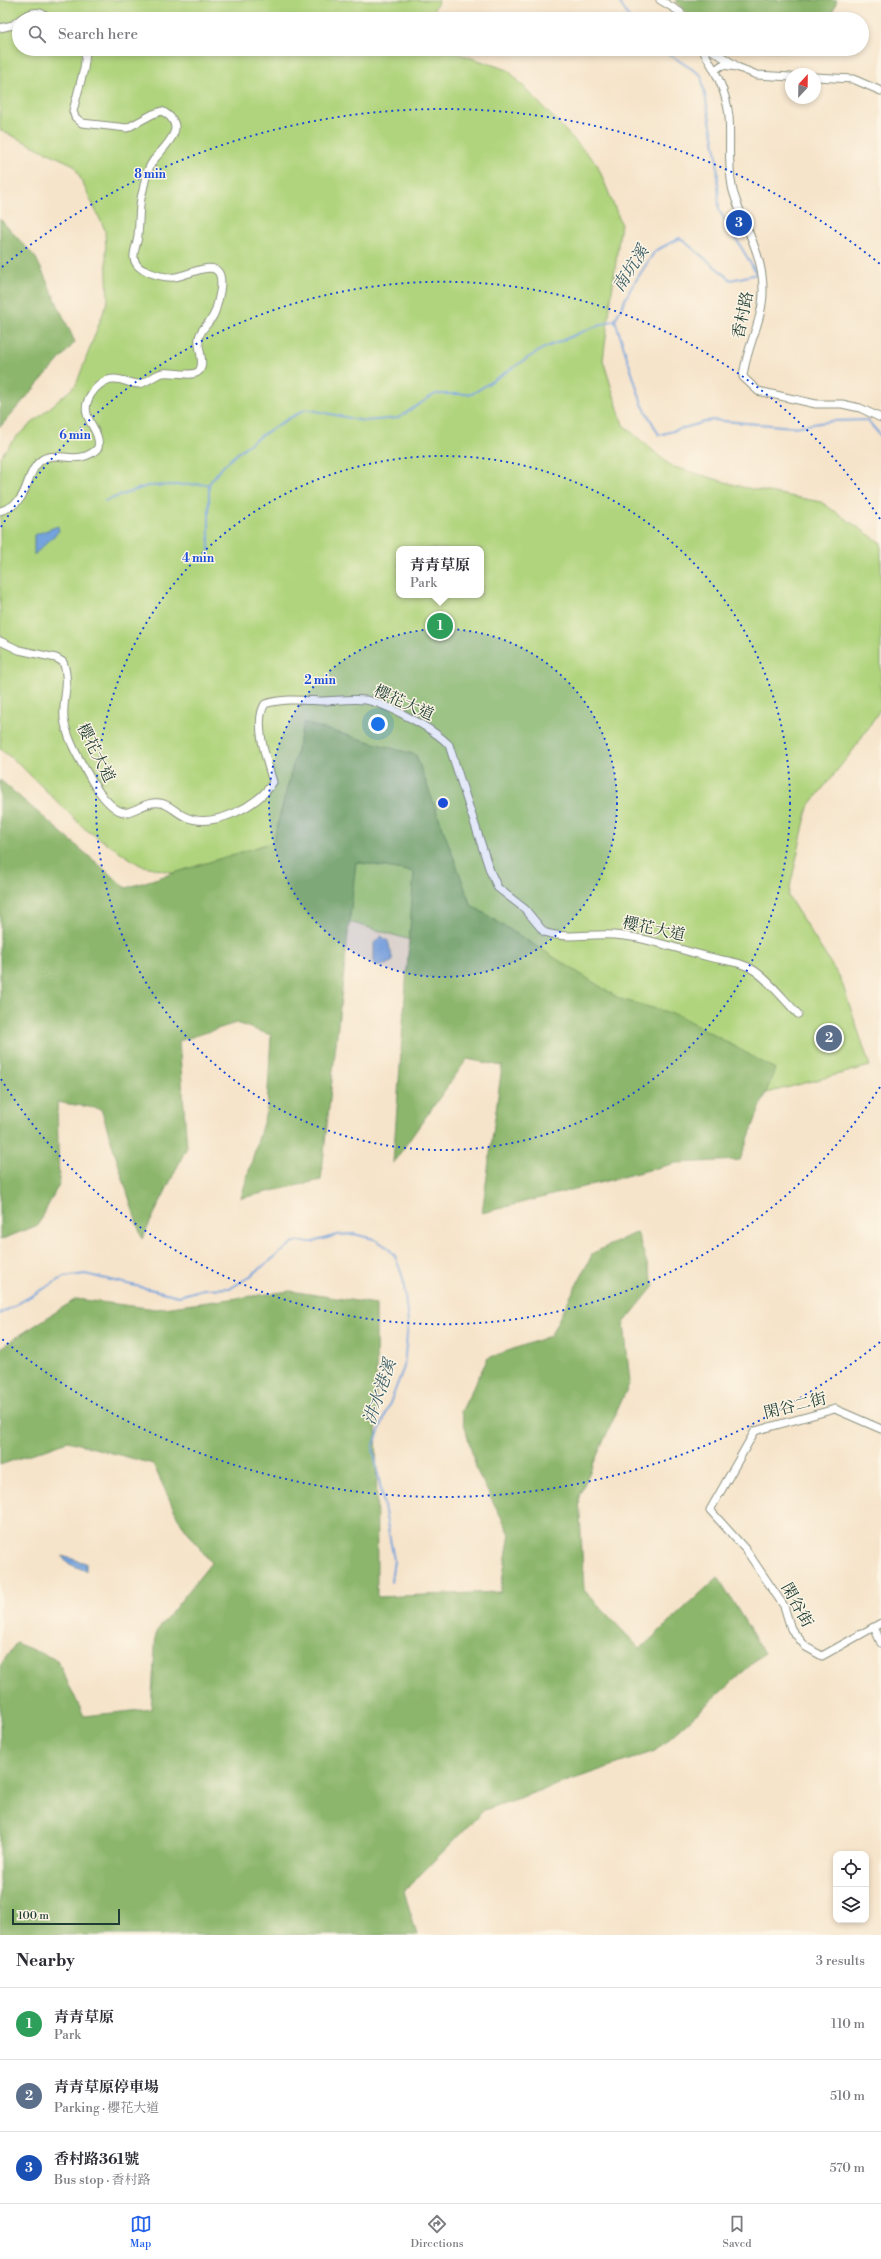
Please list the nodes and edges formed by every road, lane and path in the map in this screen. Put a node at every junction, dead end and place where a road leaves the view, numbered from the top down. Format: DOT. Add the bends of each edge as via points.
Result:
graph roads {
  1 [pos="660,0"];
  2 [pos="680,12"];
  3 [pos="12,25"];
  4 [pos="0,28"];
  5 [pos="86,56"];
  6 [pos="706,56"];
  7 [pos="720,56"];
  8 [pos="737,67"];
  9 [pos="715,70"];
  10 [pos="785,77"];
  11 [pos="821,77"];
  12 [pos="881,91"];
  13 [pos="881,418"];
  14 [pos="0,511"];
  15 [pos="0,641"];
  16 [pos="798,1014"];
  17 [pos="881,1429"];
  18 [pos="710,1510"];
  19 [pos="881,1623"];
  20 [pos="874,1627"];
  21 [pos="881,1643"];
  1 -- 2 [label="street"];
  3 -- 4 [label="street"];
  5 -- 14 [label="street" via="73,111 82,123 127,128 162,111 170,116 175,128 166,149 153,161 148,170 140,200 135,263 156,276 173,277 206,267 213,269 221,281 219,294 214,314 199,338 199,370 194,374 162,373 140,384 114,378 104,381 88,400 86,410 88,420 100,440 98,448 85,458 48,457 39,462 18,502"];
  6 -- 9 [label="street, 香村路"];
  7 -- 8 [label="street"];
  8 -- 9 [label="street" via="722,65"];
  8 -- 10 [label="street" via="757,75"];
  9 -- 13 [label="street, 香村路" via="725,94 733,191 761,264 764,290 743,377 758,391 816,404 848,405"];
  11 -- 12 [label="street" via="854,79"];
  15 -- 16 [label="street, 櫻花大道" via="19,650 56,658 62,662 67,679 64,718 69,736 88,775 117,810 127,812 142,805 161,803 186,817 210,820 233,813 255,802 268,791 273,782 262,738 260,716 265,704 283,699 350,699 375,702 435,732 449,745 490,871 498,888 525,909 544,932 564,936 612,934 633,937 738,963 755,971"];
  17 -- 18 [label="street, 閑谷二街" via="835,1409 755,1431"];
  18 -- 20 [label="street, 閑谷街" via="746,1550 784,1606 791,1629 806,1647 822,1656"];
  19 -- 20 [label="street, 閑谷街"];
  20 -- 21 [label="street"];
}
